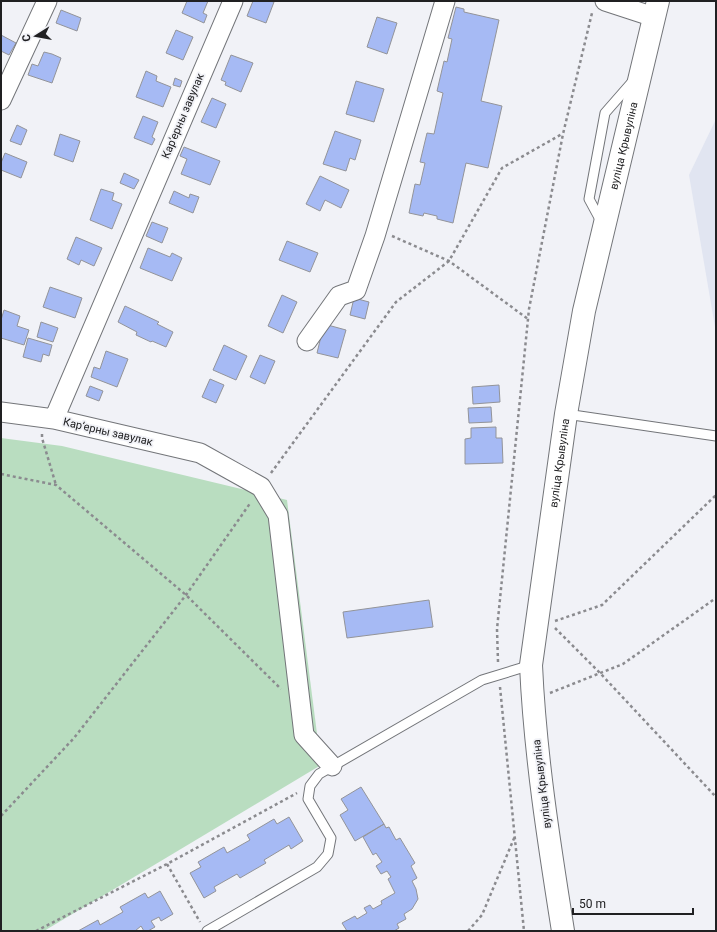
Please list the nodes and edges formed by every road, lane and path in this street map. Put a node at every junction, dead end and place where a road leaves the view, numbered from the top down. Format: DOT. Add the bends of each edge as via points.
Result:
graph roads {
  1 [pos="47,1"];
  2 [pos="233,1"];
  3 [pos="446,1"];
  4 [pos="599,5"];
  5 [pos="656,9"];
  6 [pos="1,100"];
  7 [pos="563,134"];
  8 [pos="376,229"];
  9 [pos="449,261"];
  10 [pos="528,320"];
  11 [pos="307,341"];
  12 [pos="1,412"];
  13 [pos="566,414"];
  14 [pos="54,419"];
  15 [pos="716,436"];
  16 [pos="42,438"];
  17 [pos="1,474"];
  18 [pos="56,485"];
  19 [pos="261,487"];
  20 [pos="716,495"];
  21 [pos="186,595"];
  22 [pos="716,598"];
  23 [pos="531,664"];
  24 [pos="600,673"];
  25 [pos="499,675"];
  26 [pos="533,700"];
  27 [pos="301,709"];
  28 [pos="332,766"];
  29 [pos="310,786"];
  30 [pos="716,797"];
  31 [pos="1,816"];
  32 [pos="515,835"];
  33 [pos="168,864"];
  34 [pos="204,928"];
  35 [pos="36,931"];
  36 [pos="468,931"];
  37 [pos="524,931"];
  38 [pos="564,931"];
  1 -- 6 [label="street"];
  2 -- 14 [label="street, Карʼерны завулак"];
  3 -- 8 [label="street"];
  4 -- 5 [label="street"];
  4 -- 7 [label="path"];
  5 -- 13 [label="main road, вуліца Крывуліна" via="584,311"];
  7 -- 9 [label="path" via="502,168"];
  7 -- 10 [label="path"];
  8 -- 9 [label="path"];
  8 -- 11 [label="street" via="356,290 340,296"];
  9 -- 10 [label="path"];
  9 -- 19 [label="path" via="396,302"];
  10 -- 25 [label="path" via="497,629"];
  12 -- 14 [label="street"];
  13 -- 15 [label="lane"];
  13 -- 23 [label="main road, вуліца Крывуліна"];
  14 -- 19 [label="street, Карʼерны завулак" via="200,453"];
  16 -- 18 [label="path"];
  17 -- 18 [label="path"];
  18 -- 21 [label="path"];
  19 -- 21 [label="path"];
  19 -- 27 [label="street, Карʼерны завулак" via="278,515"];
  20 -- 24 [label="path" via="602,605 550,623"];
  21 -- 27 [label="path"];
  21 -- 31 [label="path" via="74,738"];
  22 -- 24 [label="path" via="623,664"];
  23 -- 25 [label="lane"];
  23 -- 26 [label="main road, вуліца Крывуліна"];
  24 -- 26 [label="path"];
  24 -- 30 [label="path"];
  25 -- 28 [label="lane" via="482,680"];
  25 -- 32 [label="path"];
  26 -- 38 [label="main road, вуліца Крывуліна" via="550,848"];
  27 -- 28 [label="street, Карʼерны завулак" via="304,735"];
  28 -- 29 [label="lane" via="319,774"];
  29 -- 33 [label="path"];
  29 -- 34 [label="lane" via="308,799 330,838 328,854 317,867"];
  32 -- 36 [label="path" via="482,916"];
  32 -- 37 [label="path"];
  33 -- 34 [label="path"];
  33 -- 35 [label="path"];
}
